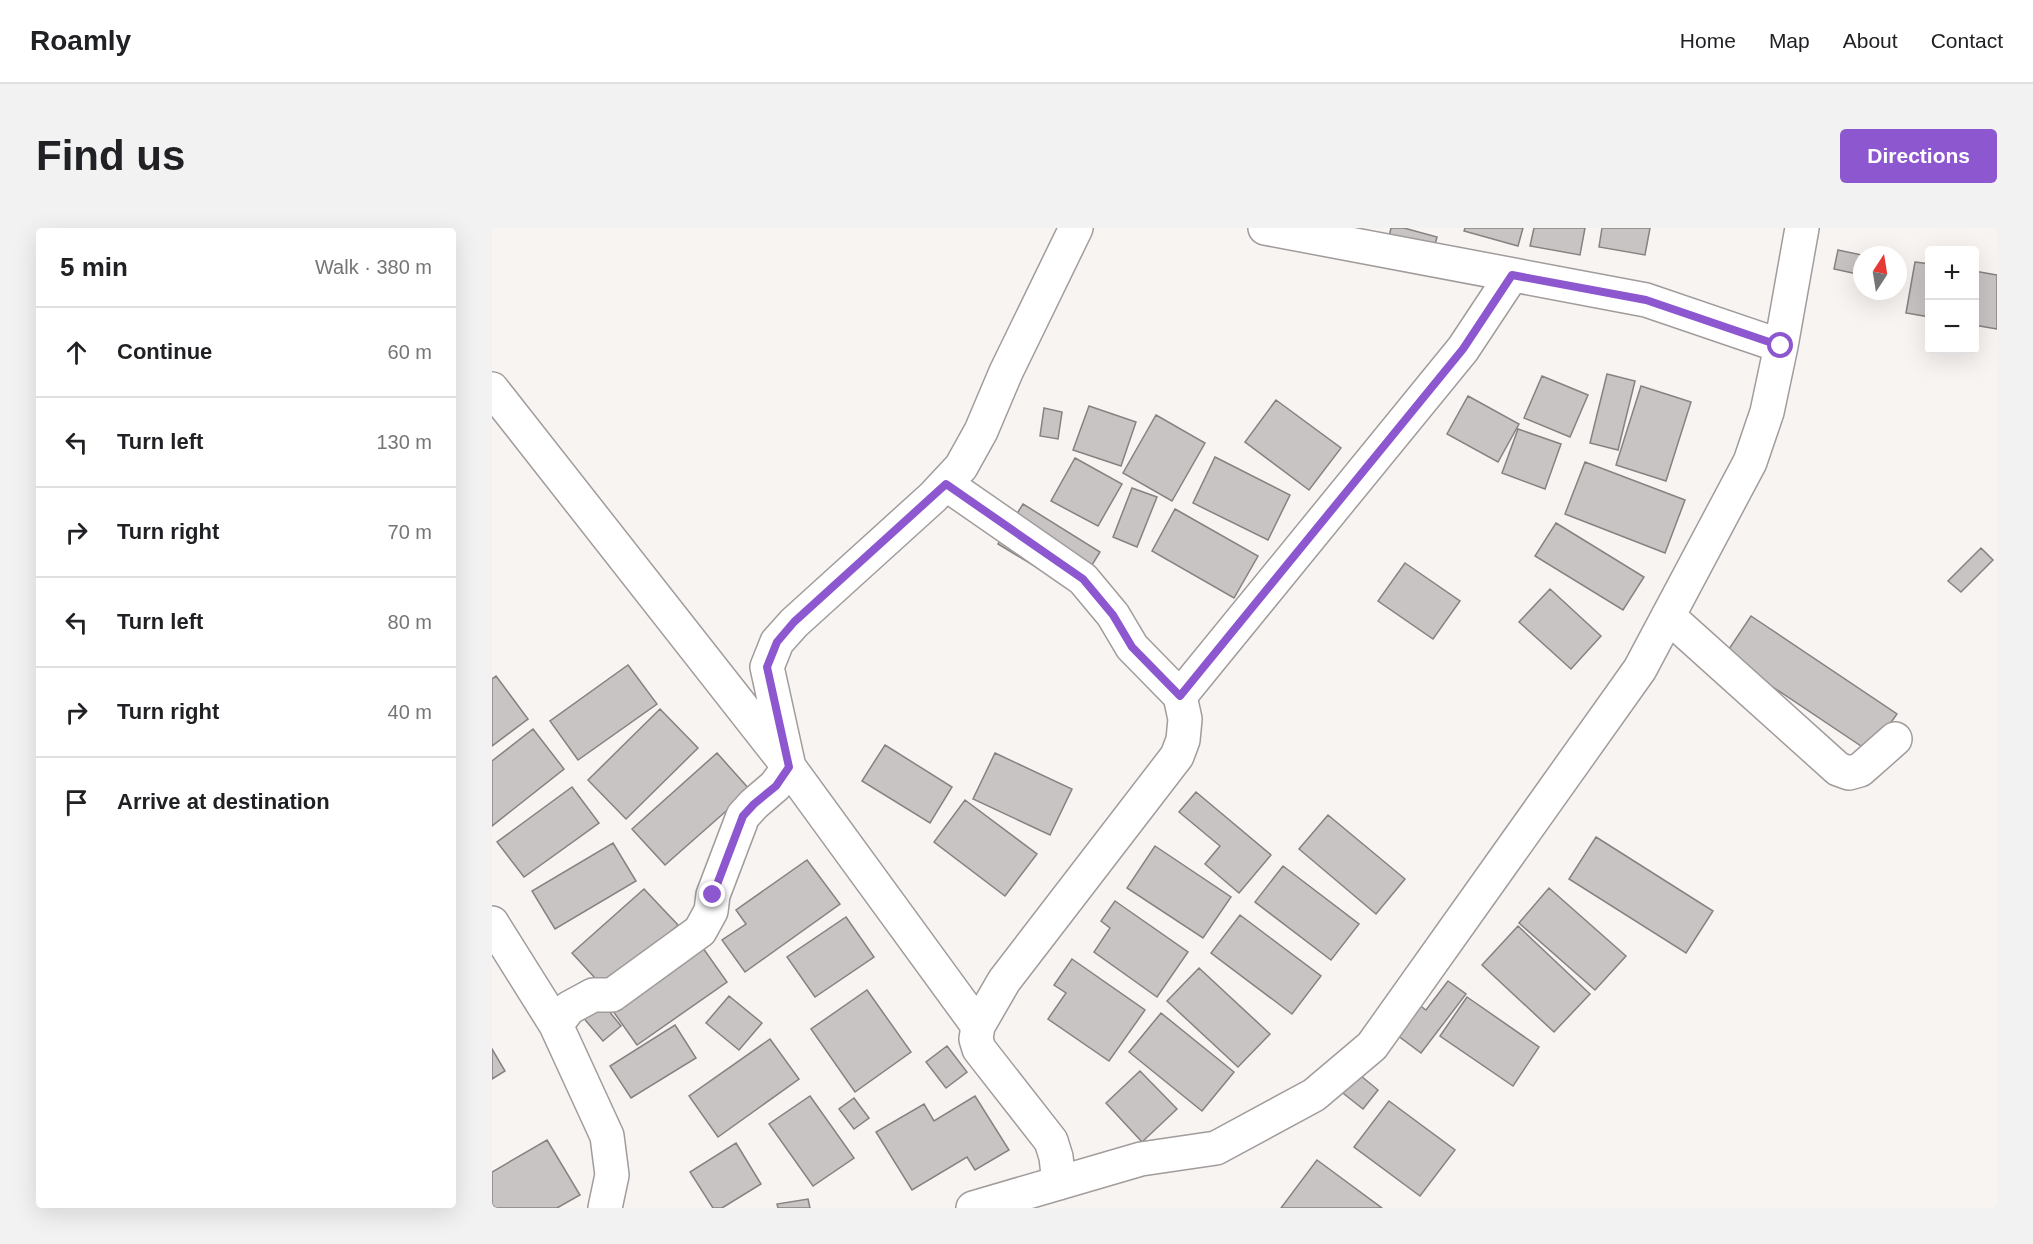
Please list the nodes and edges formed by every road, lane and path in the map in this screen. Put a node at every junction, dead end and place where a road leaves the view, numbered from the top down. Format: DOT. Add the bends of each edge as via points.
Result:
graph roads {
  1 [pos="1076,228"];
  2 [pos="1265,228"];
  3 [pos="1802,228"];
  4 [pos="1512,275"];
  5 [pos="1781,346"];
  6 [pos="492,389"];
  7 [pos="946,484"];
  8 [pos="1668,616"];
  9 [pos="1180,696"];
  10 [pos="1895,739"];
  11 [pos="789,767"];
  12 [pos="492,923"];
  13 [pos="556,1024"];
  14 [pos="978,1026"];
  15 [pos="1059,1183"];
  16 [pos="605,1208"];
  17 [pos="973,1208"];
  1 -- 7 [label="street" via="981,431 961,467"];
  2 -- 4 [label="street"];
  3 -- 5 [label="street"];
  4 -- 5 [label="street" via="1646,300"];
  4 -- 9 [label="street" via="1463,349"];
  5 -- 8 [label="street" via="1767,412 1750,462"];
  6 -- 11 [label="street"];
  7 -- 9 [label="street" via="1083,579 1113,615 1132,647"];
  7 -- 11 [label="street" via="777,642 767,667"];
  8 -- 10 [label="street" via="1838,769 1849,773 1860,770"];
  8 -- 15 [label="street" via="1640,669 1372,1046 1314,1095 1216,1148 1141,1159"];
  9 -- 14 [label="street" via="1185,719 1177,756 1004,981"];
  11 -- 13 [label="street" via="776,786 743,816 713,895 711,912 700,931 612,995 593,994 569,1008"];
  11 -- 14 [label="street"];
  12 -- 13 [label="street"];
  13 -- 16 [label="street" via="607,1136 612,1175"];
  14 -- 15 [label="street" via="979,1049 1051,1141"];
  15 -- 17 [label="street"];
}
